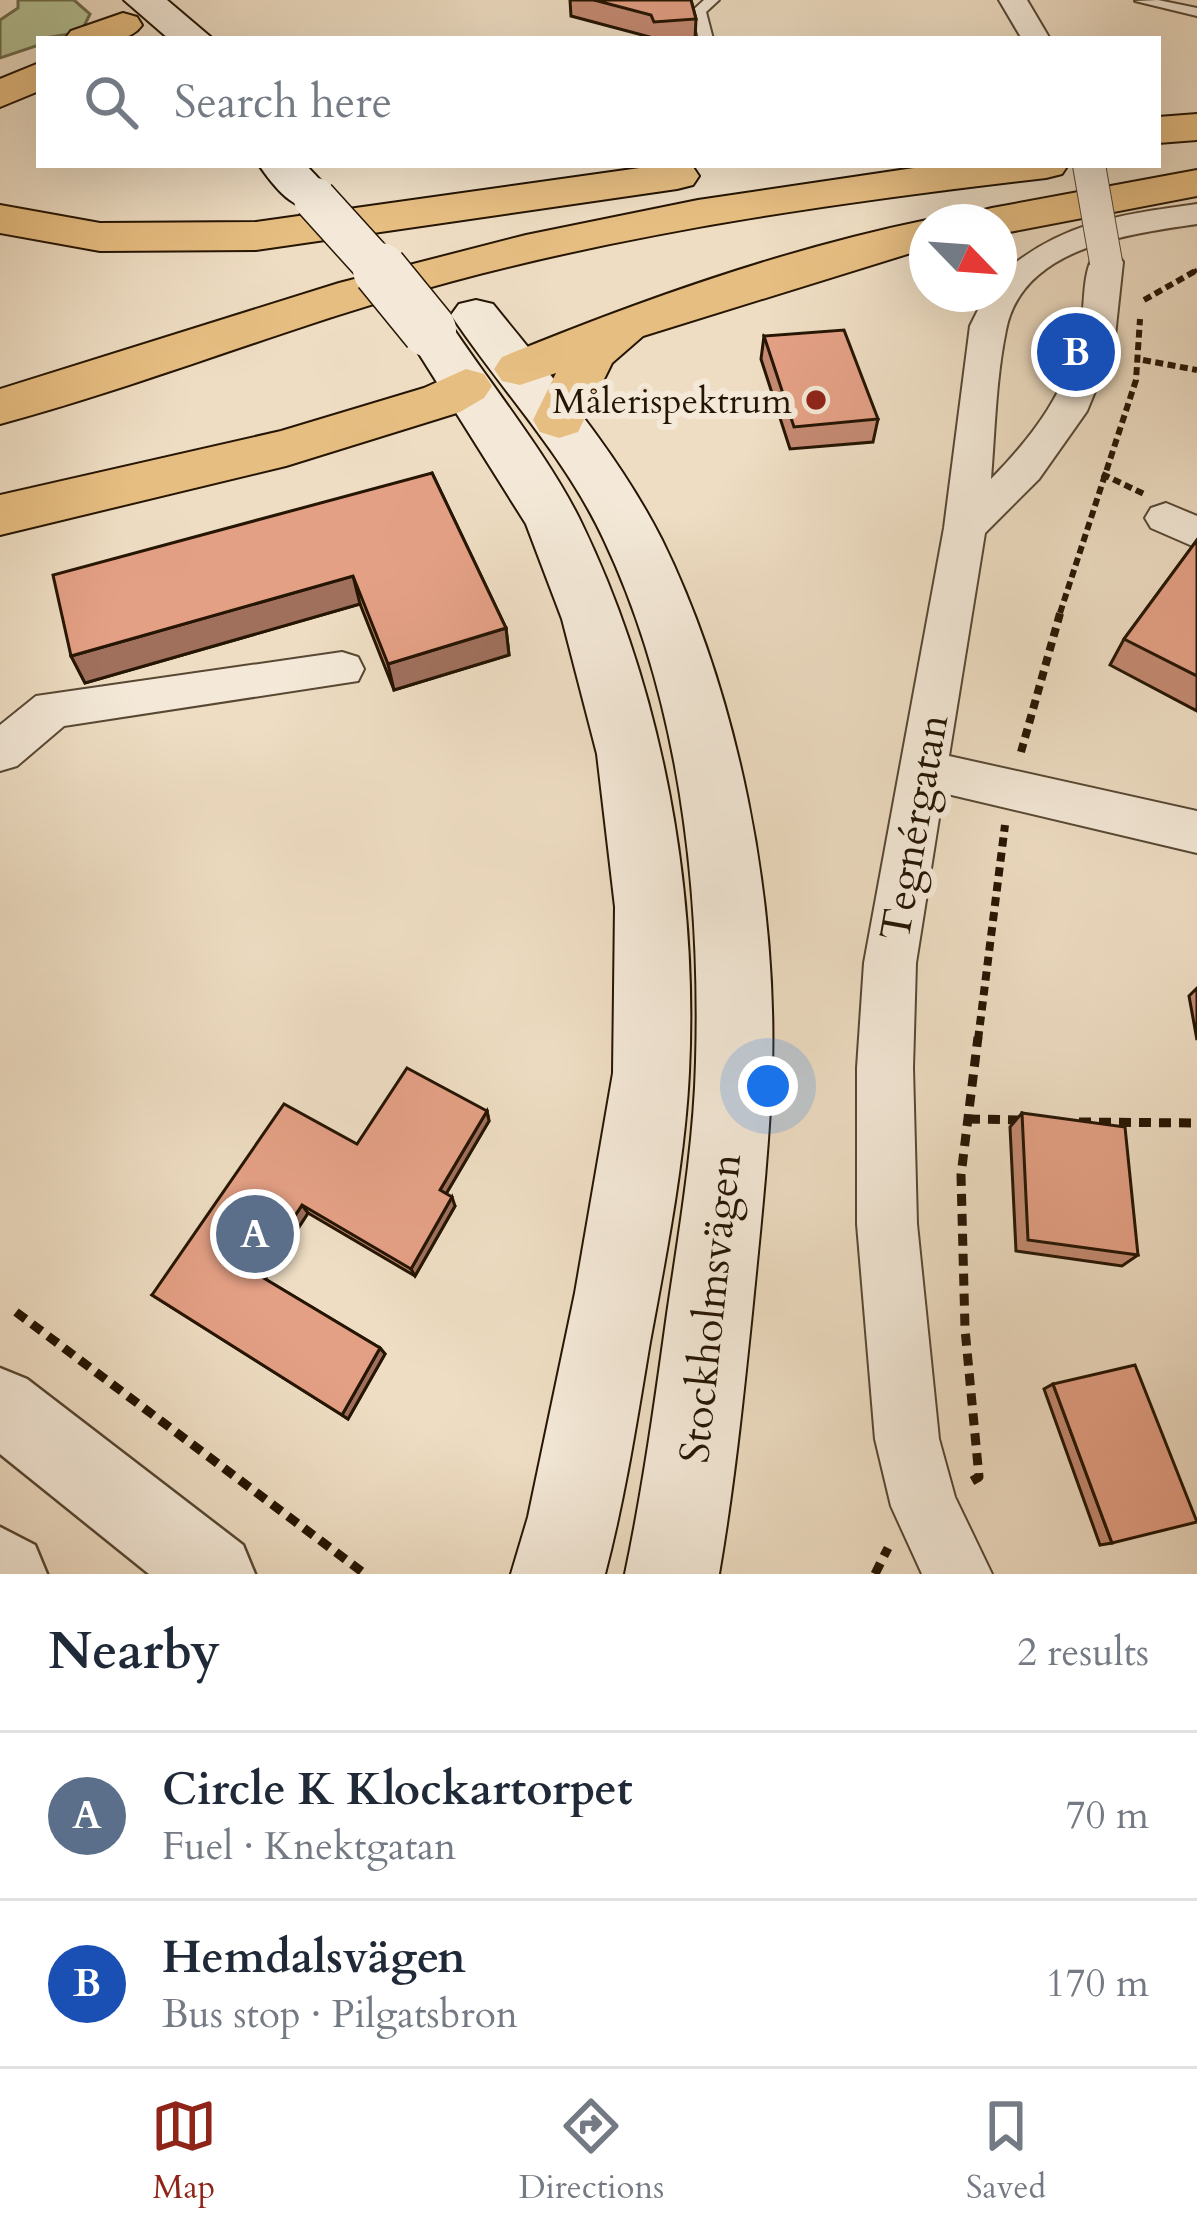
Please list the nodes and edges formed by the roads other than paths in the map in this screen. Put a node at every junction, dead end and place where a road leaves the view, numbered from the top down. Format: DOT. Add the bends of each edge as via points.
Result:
graph roads {
  1 [pos="712,0"];
  2 [pos="1013,0"];
  3 [pos="1142,2"];
  4 [pos="1197,12"];
  5 [pos="705,36"];
  6 [pos="1034,36"];
  7 [pos="36,56"];
  8 [pos="0,71"];
  9 [pos="36,77"];
  10 [pos="0,95"];
  11 [pos="1197,127"];
  12 [pos="1161,130"];
  13 [pos="1197,152"];
  14 [pos="1161,156"];
  15 [pos="289,168"];
  16 [pos="722,168"];
  17 [pos="764,168"];
  18 [pos="810,168"];
  19 [pos="1025,168"];
  20 [pos="1090,168"];
  21 [pos="788,171"];
  22 [pos="1197,183"];
  23 [pos="1197,214"];
  24 [pos="1017,217"];
  25 [pos="0,219"];
  26 [pos="909,239"];
  27 [pos="0,371"];
  28 [pos="515,392"];
  29 [pos="0,407"];
  30 [pos="0,515"];
  31 [pos="965,527"];
  32 [pos="342,669"];
  33 [pos="0,752"];
  34 [pos="922,769"];
  35 [pos="1197,832"];
  36 [pos="0,1406"];
  37 [pos="214,1574"];
  38 [pos="558,1574"];
  39 [pos="672,1574"];
  40 [pos="958,1574"];
  1 -- 5 [label="lane" via="699,11"];
  2 -- 6 [label="street"];
  3 -- 4 [label="lane"];
  7 -- 8 [label="highway"];
  9 -- 10 [label="highway"];
  11 -- 12 [label="highway"];
  13 -- 14 [label="highway"];
  15 -- 28 [label="main road, bridge" via="343,187 411,304 452,322"];
  16 -- 25 [label="highway" via="256,236 100,237"];
  17 -- 21 [label="highway"];
  18 -- 21 [label="highway"];
  19 -- 29 [label="highway" via="699,215 496,258 356,293"];
  20 -- 31 [label="street, bridge" via="1106,262 1105,317 1082,391 1030,466"];
  21 -- 27 [label="highway" via="338,269"];
  22 -- 24 [label="highway"];
  23 -- 31 [label="street, Tegnérgatan" via="1112,226 1067,242 1007,287 988,326"];
  26 -- 28 [label="highway" via="634,322"];
  28 -- 30 [label="highway" via="442,400 286,448"];
  28 -- 38 [label="main road, Stockholmsvägen" via="629,754 650,907 651,1073 617,1293"];
  28 -- 39 [label="main road, Stockholmsvägen" via="581,449 633,540 684,666 731,927 734,1065 724,1194"];
  31 -- 34 [label="street, Tegnérgatan"];
  32 -- 33 [label="street" via="52,710"];
  34 -- 35 [label="street"];
  34 -- 40 [label="street, Tegnérgatan" via="890,963 887,1224 907,1439 924,1506"];
  36 -- 37 [label="street"];
}
